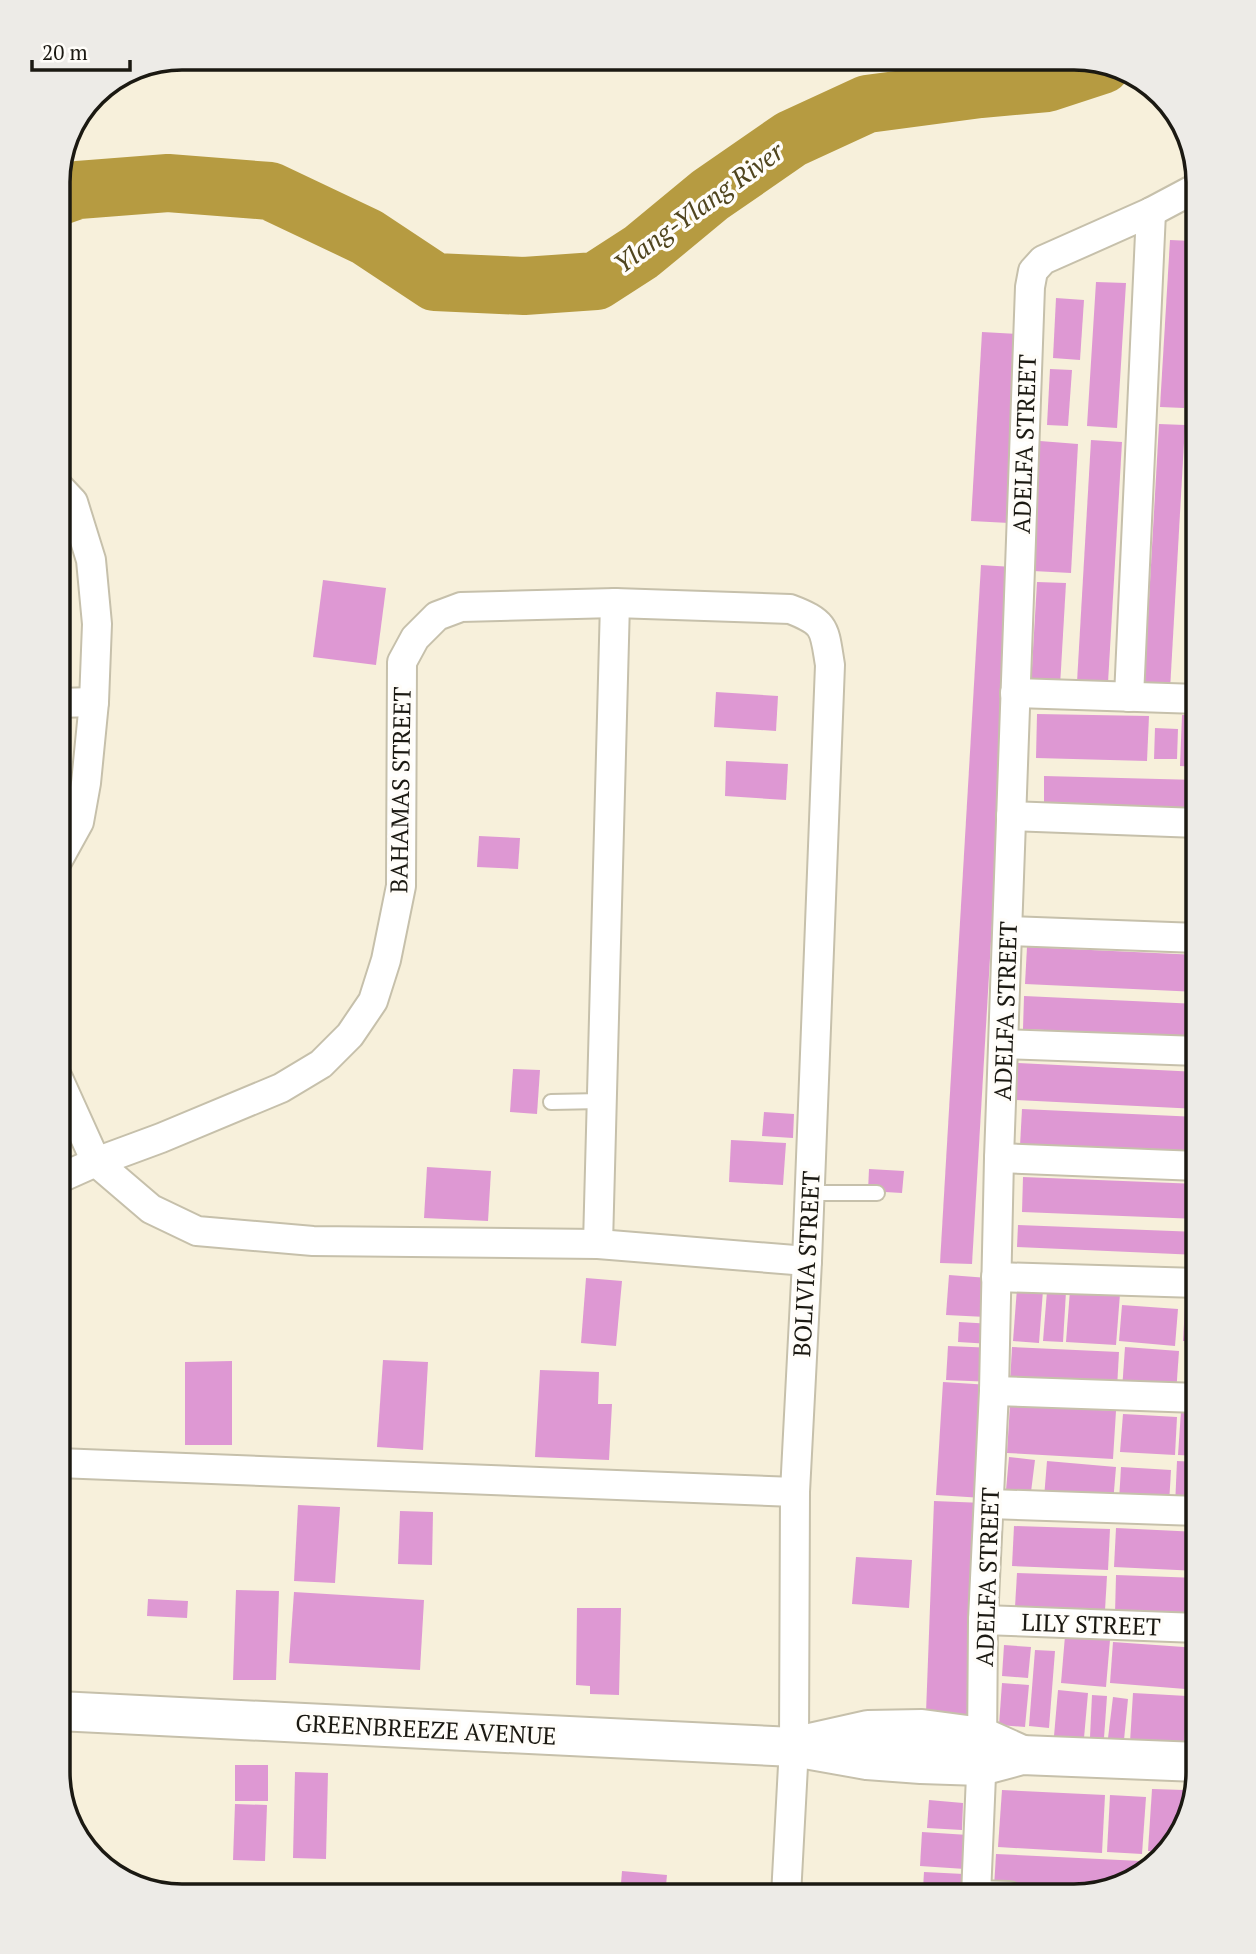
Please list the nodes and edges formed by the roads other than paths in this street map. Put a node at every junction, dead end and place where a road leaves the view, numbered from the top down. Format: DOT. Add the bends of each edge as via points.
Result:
graph roads {
  1 [pos="1186,193"];
  2 [pos="1151,212"];
  3 [pos="70,506"];
  4 [pos="615,603"];
  5 [pos="824,632"];
  6 [pos="1014,693"];
  7 [pos="1129,697"];
  8 [pos="1186,699"];
  9 [pos="94,702"];
  10 [pos="70,703"];
  11 [pos="1011,816"];
  12 [pos="1186,823"];
  13 [pos="70,838"];
  14 [pos="1008,930"];
  15 [pos="1186,937"];
  16 [pos="1003,1044"];
  17 [pos="1186,1051"];
  18 [pos="601,1101"];
  19 [pos="551,1102"];
  20 [pos="70,1105"];
  21 [pos="999,1158"];
  22 [pos="96,1162"];
  23 [pos="1186,1166"];
  24 [pos="70,1173"];
  25 [pos="809,1193"];
  26 [pos="877,1193"];
  27 [pos="598,1244"];
  28 [pos="807,1261"];
  29 [pos="996,1277"];
  30 [pos="1186,1283"];
  31 [pos="994,1391"];
  32 [pos="1186,1398"];
  33 [pos="70,1463"];
  34 [pos="795,1492"];
  35 [pos="990,1504"];
  36 [pos="1186,1511"];
  37 [pos="983,1620"];
  38 [pos="1186,1628"];
  39 [pos="70,1712"];
  40 [pos="794,1747"];
  41 [pos="982,1751"];
  42 [pos="1186,1762"];
  43 [pos="787,1884"];
  44 [pos="976,1884"];
  1 -- 2 [label="street"];
  2 -- 6 [label="street, ADELFA STREET" via="1043,260 1033,271"];
  2 -- 7 [label="street"];
  3 -- 9 [label="street" via="91,559 97,624"];
  4 -- 5 [label="street, BAHAMAS STREET" via="790,609 811,617"];
  4 -- 18 [label="street"];
  4 -- 22 [label="street, BAHAMAS STREET" via="461,607 437,616 415,638 402,662 401,886 373,1001 350,1035 321,1064 281,1088"];
  5 -- 25 [label="street, BOLIVIA STREET" via="830,665"];
  6 -- 7 [label="street"];
  6 -- 11 [label="street, ADELFA STREET"];
  7 -- 8 [label="street"];
  9 -- 10 [label="street"];
  9 -- 13 [label="street" via="86,783 79,822"];
  11 -- 12 [label="street"];
  11 -- 14 [label="street, ADELFA STREET"];
  14 -- 15 [label="street"];
  14 -- 16 [label="street, ADELFA STREET"];
  16 -- 17 [label="street"];
  16 -- 21 [label="street, ADELFA STREET"];
  18 -- 19 [label="lane"];
  18 -- 27 [label="street"];
  20 -- 22 [label="street"];
  21 -- 23 [label="street"];
  21 -- 29 [label="street, ADELFA STREET"];
  22 -- 24 [label="street, BAHAMAS STREET"];
  22 -- 27 [label="street" via="151,1209 197,1231 313,1241"];
  25 -- 26 [label="lane"];
  25 -- 28 [label="street, BOLIVIA STREET"];
  27 -- 28 [label="street"];
  28 -- 34 [label="street, BOLIVIA STREET"];
  29 -- 30 [label="street"];
  29 -- 31 [label="street, ADELFA STREET"];
  31 -- 32 [label="street"];
  31 -- 35 [label="street, ADELFA STREET"];
  33 -- 34 [label="street"];
  34 -- 40 [label="street, BOLIVIA STREET"];
  35 -- 36 [label="street"];
  35 -- 37 [label="street, ADELFA STREET"];
  37 -- 38 [label="street, LILY STREET"];
  37 -- 41 [label="street, ADELFA STREET"];
  39 -- 40 [label="street, GREENBREEZE AVENUE"];
  40 -- 41 [label="street, GREENBREEZE AVENUE" via="868,1730 922,1729"];
  40 -- 43 [label="street, BOLIVIA STREET"];
  41 -- 42 [label="street, GREENBREEZE AVENUE"];
  41 -- 44 [label="street, ADELFA STREET"];
}
